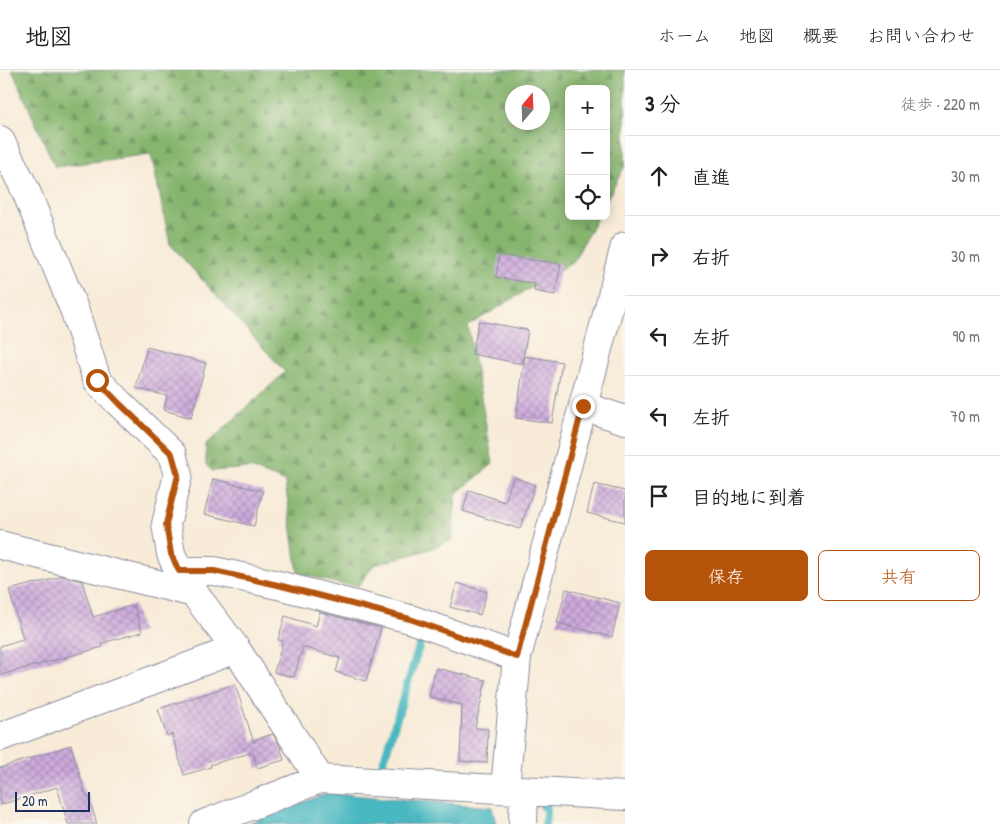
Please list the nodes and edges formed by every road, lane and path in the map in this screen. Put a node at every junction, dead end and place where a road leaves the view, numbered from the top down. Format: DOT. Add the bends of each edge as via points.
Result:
graph roads {
  1 [pos="0,140"];
  2 [pos="625,246"];
  3 [pos="583,406"];
  4 [pos="625,420"];
  5 [pos="0,545"];
  6 [pos="187,582"];
  7 [pos="236,649"];
  8 [pos="517,657"];
  9 [pos="0,737"];
  10 [pos="320,778"];
  11 [pos="514,790"];
  12 [pos="625,796"];
  13 [pos="204,824"];
  14 [pos="523,824"];
  1 -- 6 [label="street" via="25,189 74,310 97,380 172,454 178,475 166,524 171,554"];
  2 -- 3 [label="street"];
  3 -- 4 [label="street"];
  3 -- 8 [label="street"];
  5 -- 6 [label="street"];
  6 -- 7 [label="street"];
  6 -- 8 [label="street" via="214,571 278,585 410,619"];
  7 -- 9 [label="street"];
  7 -- 10 [label="street"];
  8 -- 11 [label="street"];
  10 -- 11 [label="street"];
  10 -- 13 [label="street"];
  11 -- 12 [label="street"];
  11 -- 14 [label="street"];
}
